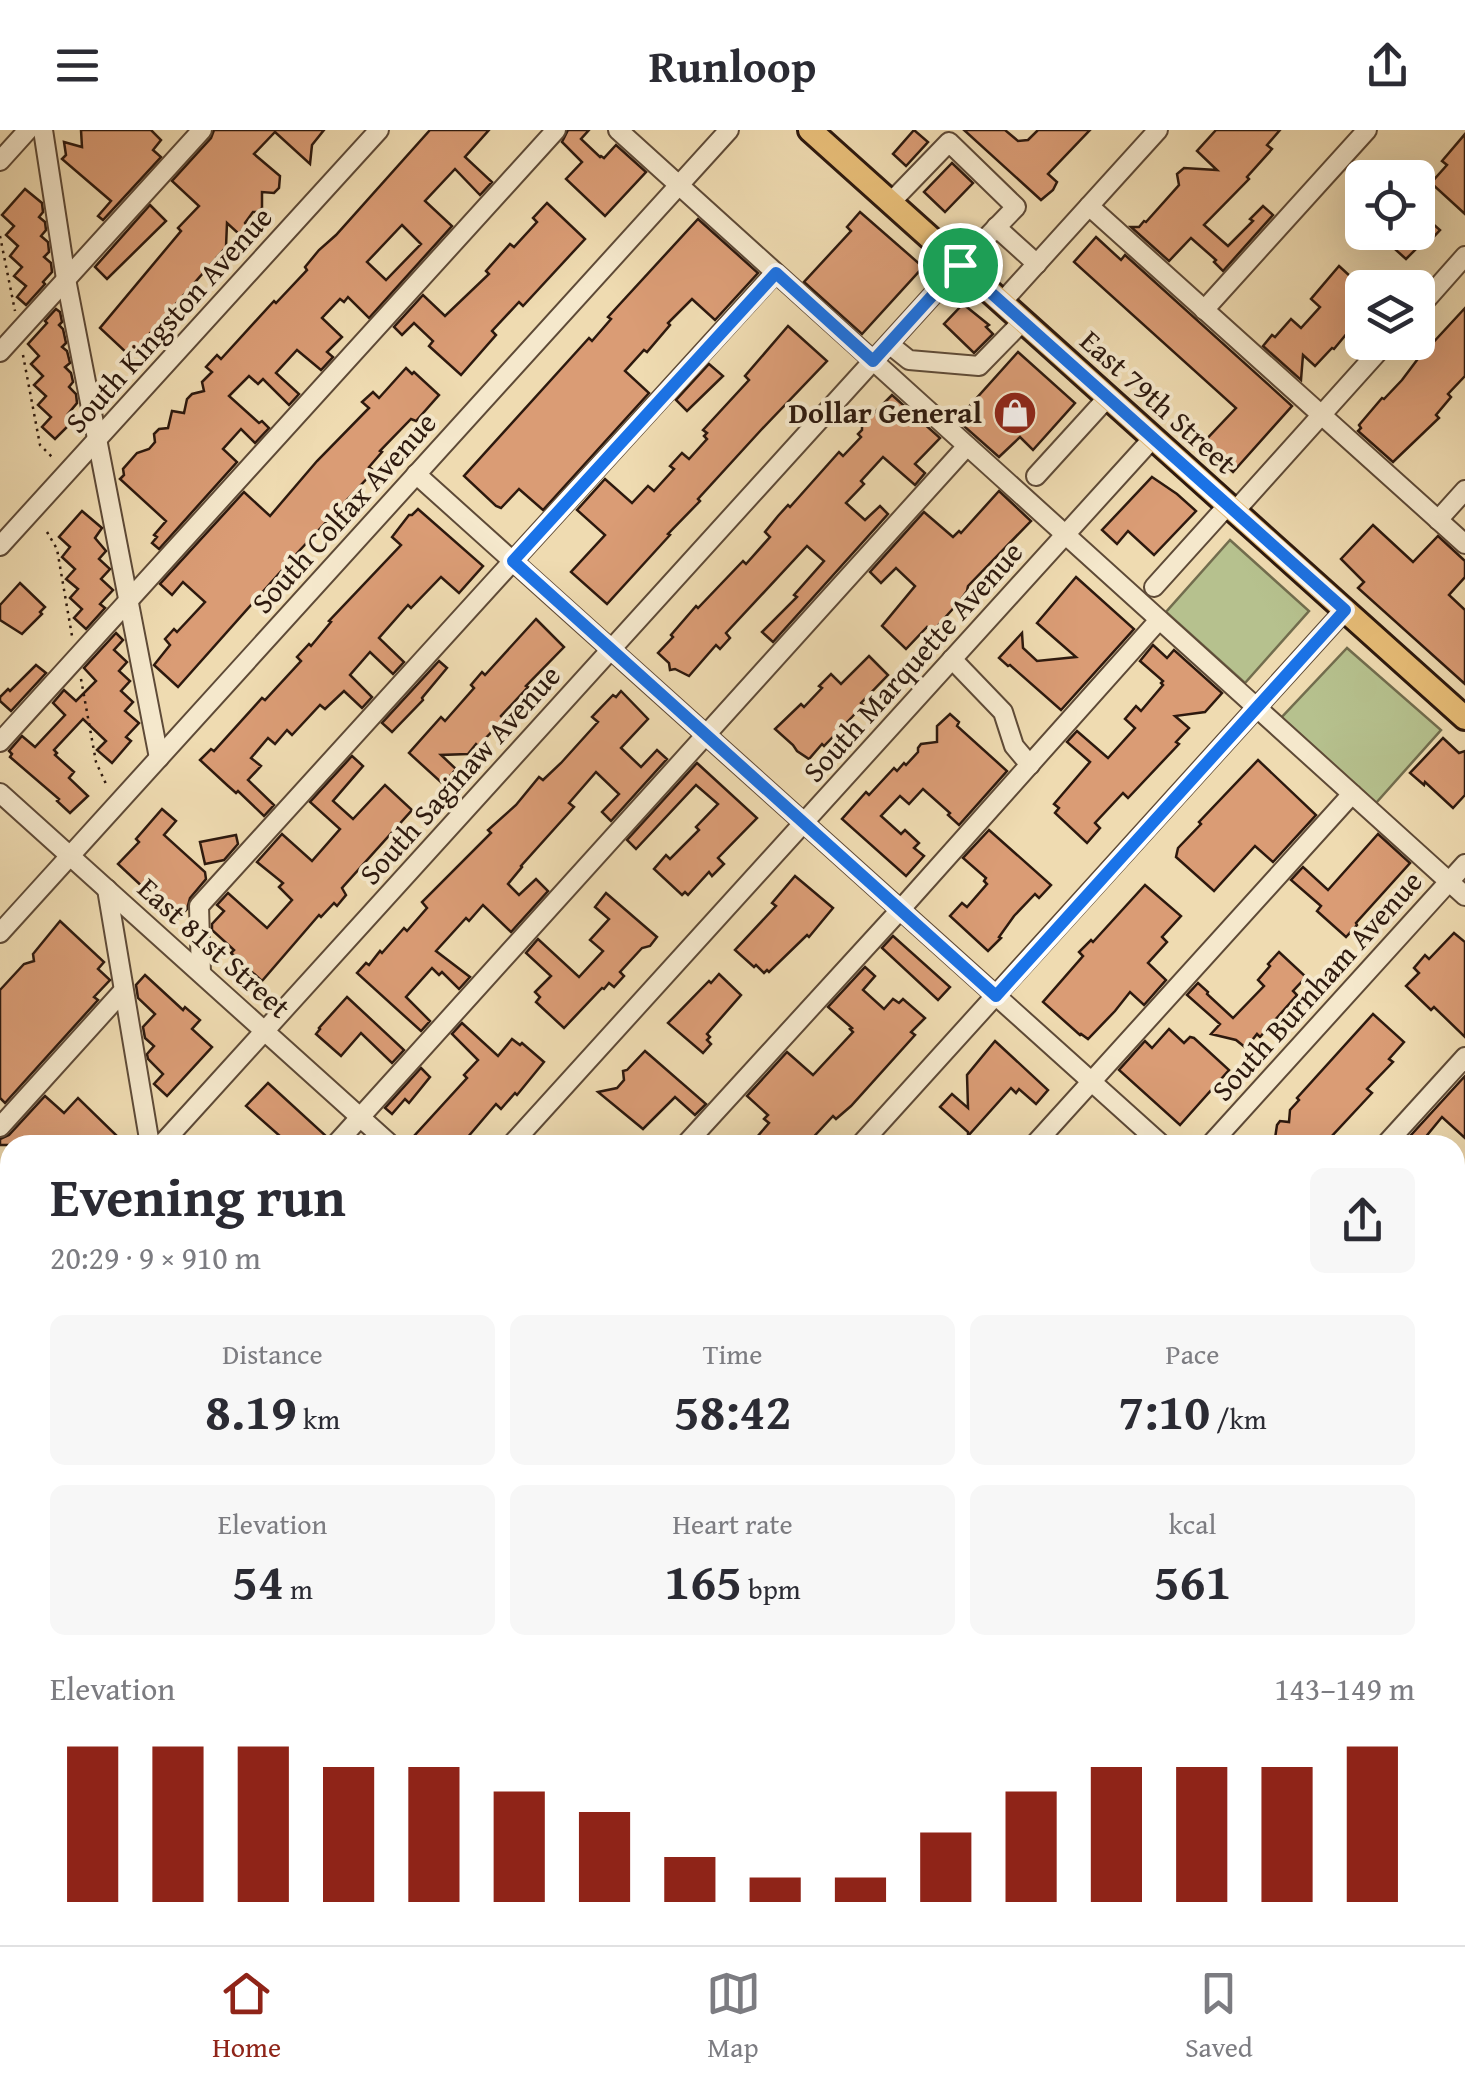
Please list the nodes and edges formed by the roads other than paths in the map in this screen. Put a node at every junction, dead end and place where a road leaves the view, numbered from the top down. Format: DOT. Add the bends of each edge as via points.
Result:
graph roads {
  1 [pos="28,130"];
  2 [pos="42,130"];
  3 [pos="202,130"];
  4 [pos="379,130"];
  5 [pos="556,130"];
  6 [pos="618,130"];
  7 [pos="729,130"];
  8 [pos="810,130"];
  9 [pos="1158,130"];
  10 [pos="1367,130"];
  11 [pos="0,160"];
  12 [pos="679,186"];
  13 [pos="891,202"];
  14 [pos="1089,206"];
  15 [pos="996,227"];
  16 [pos="1465,256"];
  17 [pos="1037,264"];
  18 [pos="960,265"];
  19 [pos="776,273"];
  20 [pos="66,279"];
  21 [pos="1435,290"];
  22 [pos="1002,302"];
  23 [pos="1204,310"];
  24 [pos="1022,321"];
  25 [pos="889,344"];
  26 [pos="0,352"];
  27 [pos="1371,360"];
  28 [pos="873,361"];
  29 [pos="1108,397"];
  30 [pos="1322,415"];
  31 [pos="1153,438"];
  32 [pos="97,440"];
  33 [pos="967,446"];
  34 [pos="416,474"];
  35 [pos="1036,476"];
  36 [pos="1465,490"];
  37 [pos="1231,508"];
  38 [pos="1438,520"];
  39 [pos="1065,535"];
  40 [pos="1465,544"];
  41 [pos="0,546"];
  42 [pos="513,561"];
  43 [pos="1154,588"];
  44 [pos="128,602"];
  45 [pos="1345,610"];
  46 [pos="1159,620"];
  47 [pos="611,650"];
  48 [pos="952,659"];
  49 [pos="1256,707"];
  50 [pos="1465,718"];
  51 [pos="706,735"];
  52 [pos="0,742"];
  53 [pos="159,758"];
  54 [pos="1030,765"];
  55 [pos="0,792"];
  56 [pos="1352,794"];
  57 [pos="804,823"];
  58 [pos="70,856"];
  59 [pos="1465,864"];
  60 [pos="1449,882"];
  61 [pos="107,888"];
  62 [pos="1465,896"];
  63 [pos="900,910"];
  64 [pos="0,933"];
  65 [pos="201,974"];
  66 [pos="123,992"];
  67 [pos="996,996"];
  68 [pos="264,1031"];
  69 [pos="1465,1057"];
  70 [pos="1091,1082"];
  71 [pos="360,1117"];
  72 [pos="0,1126"];
  73 [pos="148,1135"];
  74 [pos="170,1135"];
  75 [pos="344,1135"];
  76 [pos="380,1135"];
  77 [pos="520,1135"];
  78 [pos="694,1135"];
  79 [pos="869,1135"];
  80 [pos="1043,1135"];
  81 [pos="1151,1135"];
  82 [pos="1219,1135"];
  83 [pos="1394,1135"];
  1 -- 11 [label="street"];
  2 -- 20 [label="street"];
  3 -- 20 [label="street"];
  4 -- 32 [label="street, South Kingston Avenue"];
  5 -- 44 [label="street"];
  6 -- 12 [label="street"];
  7 -- 12 [label="street, South Colfax Avenue"];
  8 -- 13 [label="main road, East 79th Street"];
  9 -- 14 [label="street"];
  10 -- 23 [label="street"];
  12 -- 19 [label="street"];
  12 -- 34 [label="street, South Colfax Avenue"];
  13 -- 15 [label="street" via="948,142 1016,207"];
  13 -- 18 [label="main road, East 79th Street"];
  14 -- 17 [label="street"];
  14 -- 23 [label="street"];
  15 -- 17 [label="street"];
  15 -- 18 [label="street, South Saginaw Avenue"];
  16 -- 21 [label="street"];
  17 -- 22 [label="street"];
  18 -- 22 [label="main road, East 79th Street"];
  18 -- 25 [label="street, South Saginaw Avenue"];
  19 -- 28 [label="street"];
  19 -- 42 [label="street"];
  20 -- 26 [label="street"];
  20 -- 32 [label="street"];
  22 -- 24 [label="main road, East 79th Street"];
  23 -- 30 [label="street"];
  24 -- 25 [label="street" via="979,366 909,360"];
  24 -- 29 [label="main road, East 79th Street"];
  25 -- 28 [label="street, South Saginaw Avenue"];
  27 -- 30 [label="street"];
  28 -- 33 [label="street"];
  28 -- 47 [label="street, South Saginaw Avenue"];
  29 -- 31 [label="main road, East 79th Street"];
  29 -- 35 [label="street"];
  30 -- 37 [label="street"];
  30 -- 38 [label="street"];
  31 -- 37 [label="main road, East 79th Street"];
  31 -- 39 [label="street, South Marquette Avenue"];
  32 -- 41 [label="street, South Kingston Avenue"];
  32 -- 44 [label="street"];
  33 -- 39 [label="street"];
  33 -- 51 [label="street"];
  34 -- 42 [label="street"];
  34 -- 53 [label="street, South Colfax Avenue"];
  36 -- 38 [label="street"];
  37 -- 43 [label="street"];
  37 -- 45 [label="main road, East 79th Street"];
  38 -- 40 [label="street"];
  39 -- 46 [label="street"];
  39 -- 48 [label="street, South Marquette Avenue"];
  42 -- 47 [label="street"];
  42 -- 65 [label="street" via="199,906"];
  44 -- 52 [label="street"];
  44 -- 53 [label="street"];
  45 -- 49 [label="street"];
  45 -- 50 [label="main road, East 79th Street"];
  46 -- 49 [label="street"];
  46 -- 54 [label="street"];
  47 -- 51 [label="street"];
  47 -- 68 [label="street, South Saginaw Avenue"];
  48 -- 54 [label="street" via="1003,712 1014,746"];
  48 -- 57 [label="street, South Marquette Avenue"];
  49 -- 56 [label="street"];
  49 -- 67 [label="street"];
  51 -- 57 [label="street"];
  51 -- 71 [label="street"];
  53 -- 58 [label="street, South Colfax Avenue"];
  54 -- 63 [label="street"];
  55 -- 58 [label="street, East 81st Street"];
  56 -- 60 [label="street"];
  56 -- 70 [label="street"];
  57 -- 63 [label="street"];
  57 -- 77 [label="street, South Marquette Avenue"];
  58 -- 61 [label="street, East 81st Street"];
  58 -- 64 [label="street, South Colfax Avenue"];
  59 -- 60 [label="street, South Burnham Avenue"];
  60 -- 62 [label="street"];
  60 -- 82 [label="street, South Burnham Avenue"];
  61 -- 65 [label="street, East 81st Street"];
  61 -- 66 [label="street"];
  63 -- 67 [label="street"];
  63 -- 78 [label="street"];
  65 -- 68 [label="street, East 81st Street"];
  66 -- 72 [label="street"];
  66 -- 73 [label="street"];
  67 -- 70 [label="street"];
  67 -- 79 [label="street"];
  68 -- 71 [label="street, East 81st Street"];
  68 -- 74 [label="street, South Saginaw Avenue"];
  69 -- 83 [label="street"];
  70 -- 80 [label="street"];
  70 -- 81 [label="street"];
  71 -- 75 [label="street"];
  71 -- 76 [label="street, East 81st Street"];
}
